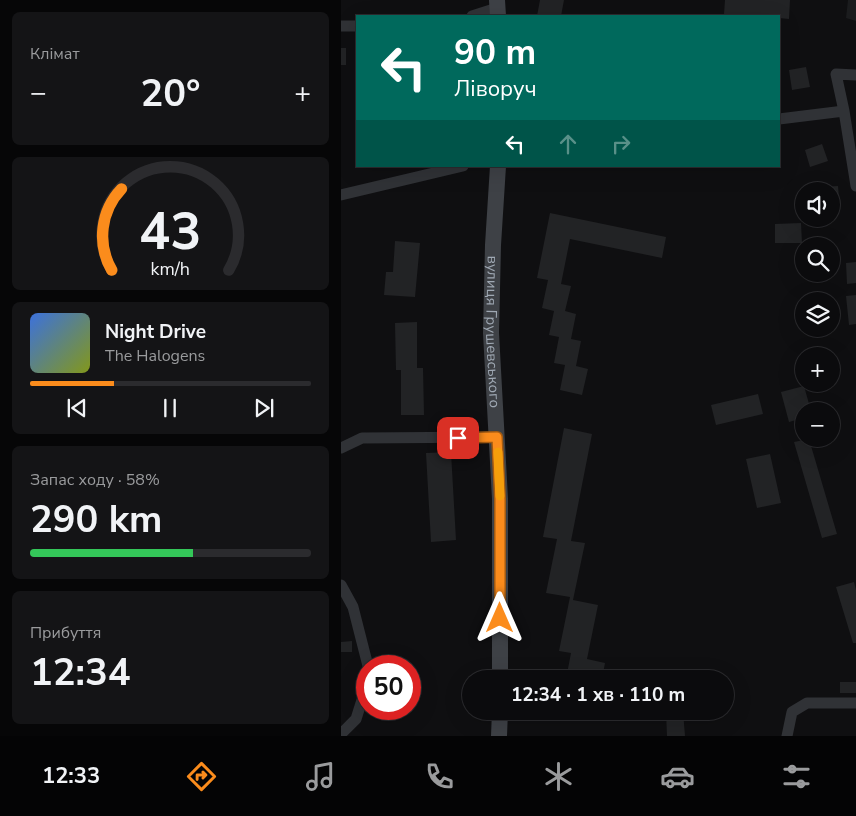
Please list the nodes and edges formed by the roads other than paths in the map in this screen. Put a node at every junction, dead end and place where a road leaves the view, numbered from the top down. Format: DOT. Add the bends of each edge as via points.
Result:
graph roads {
  1 [pos="497,8"];
  2 [pos="475,15"];
  3 [pos="341,26"];
  4 [pos="356,26"];
  5 [pos="856,75"];
  6 [pos="844,111"];
  7 [pos="780,119"];
  8 [pos="459,167"];
  9 [pos="498,167"];
  10 [pos="856,186"];
  11 [pos="341,195"];
  12 [pos="497,437"];
  13 [pos="341,448"];
  14 [pos="341,585"];
  15 [pos="365,655"];
  16 [pos="500,670"];
  17 [pos="856,703"];
  18 [pos="356,719"];
  19 [pos="500,720"];
  20 [pos="341,734"];
  21 [pos="499,736"];
  22 [pos="787,736"];
  1 -- 2 [label="street"];
  3 -- 4 [label="street"];
  5 -- 6 [label="street" via="836,74"];
  6 -- 7 [label="street"];
  6 -- 10 [label="street"];
  8 -- 11 [label="street"];
  9 -- 12 [label="main road, вулиця Грушевського" via="491,333"];
  12 -- 13 [label="street" via="363,438"];
  12 -- 16 [label="main road, вулиця Грушевського"];
  14 -- 15 [label="street" via="353,607"];
  17 -- 22 [label="street" via="807,703 792,712"];
  18 -- 20 [label="street"];
  19 -- 21 [label="main road"];
}
